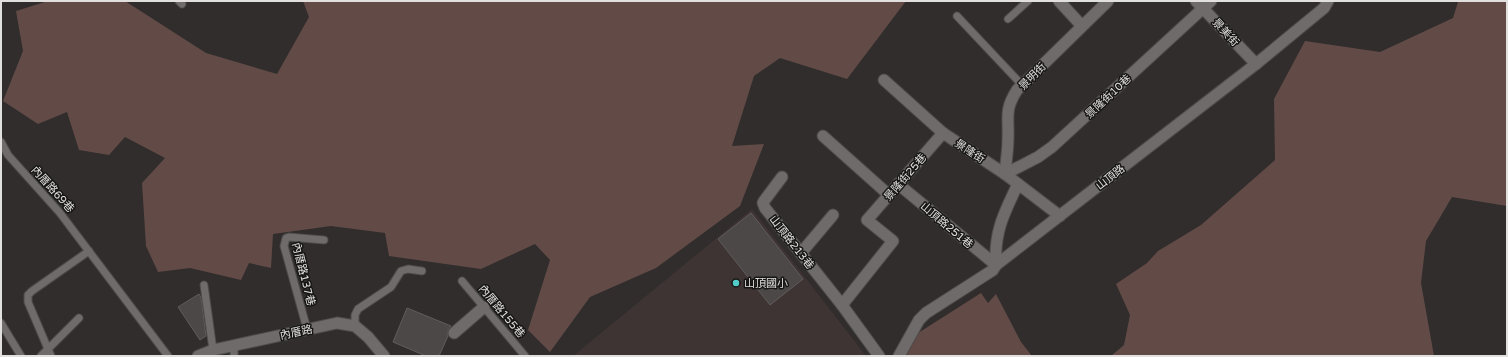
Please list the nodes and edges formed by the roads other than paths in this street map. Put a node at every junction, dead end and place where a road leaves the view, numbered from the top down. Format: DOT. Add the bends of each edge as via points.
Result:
graph roads {
  1 [pos="1028,1"];
  2 [pos="1059,1"];
  3 [pos="1108,1"];
  4 [pos="1328,1"];
  5 [pos="1203,3"];
  6 [pos="957,16"];
  7 [pos="1008,19"];
  8 [pos="1082,26"];
  9 [pos="1256,64"];
  10 [pos="884,80"];
  11 [pos="1022,85"];
  12 [pos="943,133"];
  13 [pos="823,136"];
  14 [pos="1,142"];
  15 [pos="1005,174"];
  16 [pos="782,177"];
  17 [pos="898,184"];
  18 [pos="1018,184"];
  19 [pos="889,195"];
  20 [pos="833,215"];
  21 [pos="1060,216"];
  22 [pos="324,240"];
  23 [pos="89,250"];
  24 [pos="801,252"];
  25 [pos="996,265"];
  26 [pos="422,271"];
  27 [pos="462,281"];
  28 [pos="204,285"];
  29 [pos="842,305"];
  30 [pos="484,307"];
  31 [pos="79,318"];
  32 [pos="1,323"];
  33 [pos="355,326"];
  34 [pos="307,329"];
  35 [pos="454,333"];
  36 [pos="213,350"];
  37 [pos="234,351"];
  38 [pos="50,353"];
  39 [pos="21,356"];
  40 [pos="41,356"];
  41 [pos="168,356"];
  42 [pos="198,356"];
  43 [pos="384,356"];
  44 [pos="525,356"];
  45 [pos="879,356"];
  46 [pos="899,356"];
  1 -- 7 [label="lane"];
  2 -- 8 [label="street"];
  3 -- 8 [label="street, 景明街"];
  4 -- 9 [label="street, 山頂路" via="1324,8"];
  5 -- 9 [label="street, 景美街"];
  5 -- 15 [label="street, 景隆街10巷" via="1052,147"];
  6 -- 11 [label="lane"];
  8 -- 11 [label="street, 景明街"];
  9 -- 21 [label="street, 山頂路"];
  10 -- 12 [label="street, 景隆街"];
  11 -- 15 [label="street, 景明街" via="1010,100 1008,108"];
  12 -- 15 [label="street, 景隆街"];
  12 -- 17 [label="street, 景隆街25巷"];
  13 -- 19 [label="street"];
  14 -- 23 [label="lane, 內厝路69巷" via="8,155"];
  15 -- 18 [label="street, 景隆街"];
  16 -- 24 [label="street, 山頂路213巷" via="763,203"];
  17 -- 19 [label="street, 景隆街25巷"];
  17 -- 25 [label="street, 山頂路251巷"];
  18 -- 21 [label="street, 景隆街"];
  18 -- 25 [label="street" via="1001,219 995,252"];
  19 -- 29 [label="street, 景隆街25巷" via="867,220 893,241"];
  20 -- 24 [label="street"];
  21 -- 25 [label="street, 山頂路"];
  22 -- 34 [label="lane, 內厝路137巷" via="289,237 284,242"];
  23 -- 38 [label="lane" via="28,295 28,302"];
  23 -- 41 [label="lane, 內厝路69巷"];
  24 -- 29 [label="street, 山頂路213巷"];
  25 -- 46 [label="street, 山頂路" via="993,270 926,313 919,320"];
  26 -- 33 [label="lane" via="401,271 391,287 358,308"];
  27 -- 30 [label="lane, 內厝路155巷"];
  28 -- 36 [label="lane"];
  29 -- 45 [label="street, 山頂路213巷"];
  30 -- 35 [label="street"];
  30 -- 44 [label="lane, 內厝路155巷"];
  31 -- 38 [label="lane"];
  32 -- 39 [label="lane"];
  33 -- 34 [label="street, 內厝路" via="337,323"];
  33 -- 43 [label="street"];
  34 -- 37 [label="street, 內厝路"];
  36 -- 37 [label="street, 內厝路"];
  36 -- 42 [label="street, 內厝路"];
  38 -- 40 [label="lane"];
}
